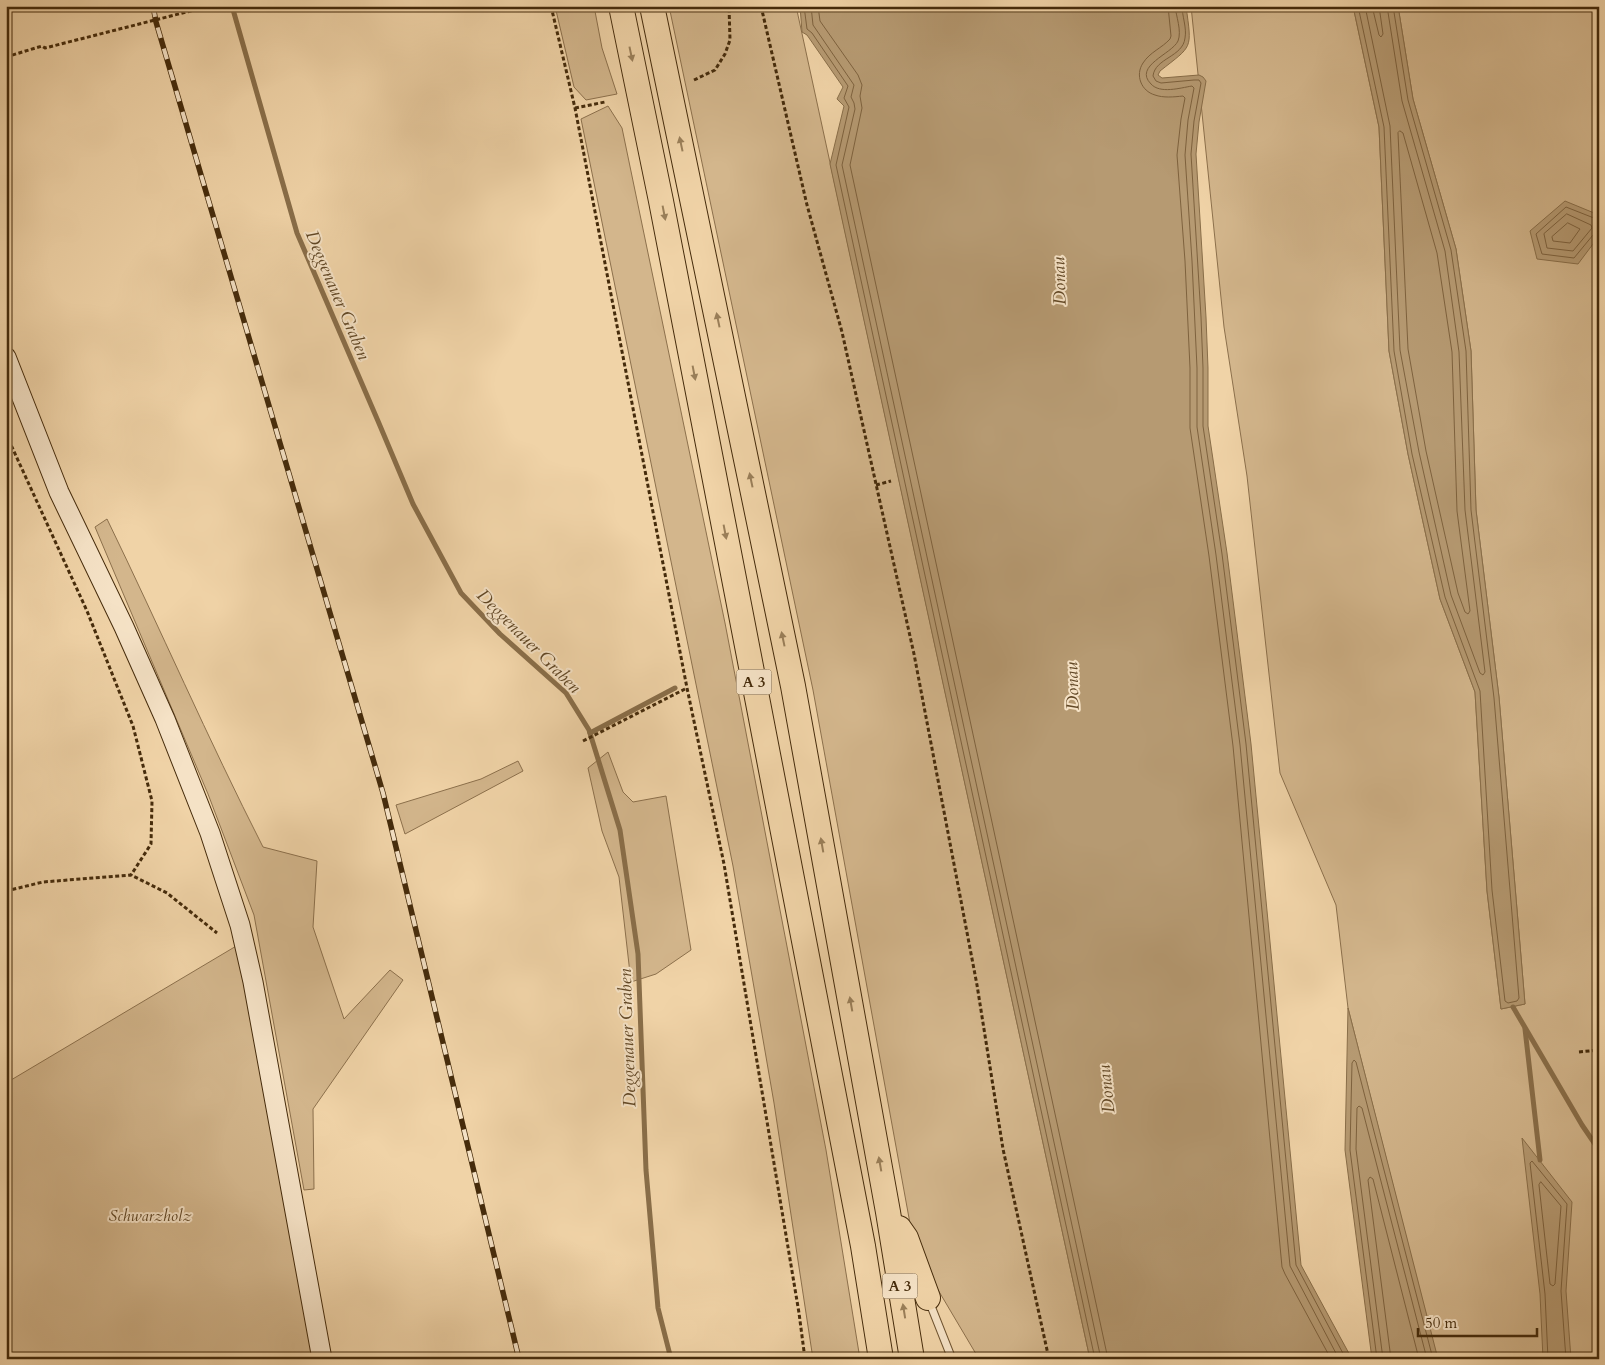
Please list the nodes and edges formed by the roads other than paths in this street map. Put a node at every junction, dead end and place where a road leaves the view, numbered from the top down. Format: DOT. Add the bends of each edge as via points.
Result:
graph roads {
  1 [pos="621,6"];
  2 [pos="652,6"];
  3 [pos="6,357"];
  4 [pos="888,1212"];
  5 [pos="928,1298"];
  6 [pos="322,1359"];
  7 [pos="881,1359"];
  8 [pos="912,1359"];
  9 [pos="952,1359"];
  1 -- 7 [label="highway, A 3, one-way" via="850,1178"];
  4 -- 2 [label="highway, A 3, one-way" via="793,686"];
  3 -- 6 [label="main road" via="59,492 165,719 225,874 253,982"];
  4 -- 5 [label="highway" via="906,1238"];
  8 -- 4 [label="highway, A 3, one-way"];
  5 -- 9 [label="lane"];
}
